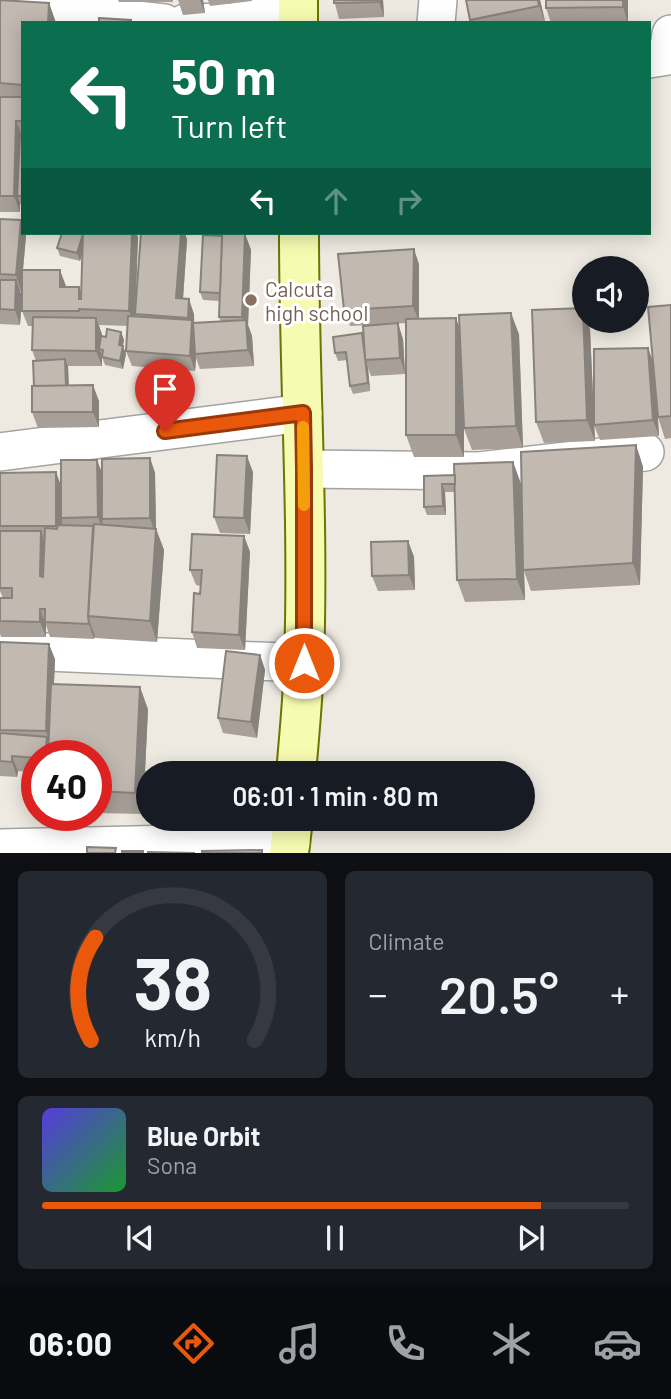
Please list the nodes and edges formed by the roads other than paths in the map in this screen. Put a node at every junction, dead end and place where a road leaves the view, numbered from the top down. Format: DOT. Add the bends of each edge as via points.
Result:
graph roads {
  1 [pos="438,0"];
  2 [pos="0,5"];
  3 [pos="298,9"];
  4 [pos="146,21"];
  5 [pos="238,21"];
  6 [pos="436,21"];
  7 [pos="671,34"];
  8 [pos="651,58"];
  9 [pos="299,235"];
  10 [pos="303,413"];
  11 [pos="0,452"];
  12 [pos="645,452"];
  13 [pos="304,469"];
  14 [pos="0,650"];
  15 [pos="304,663"];
  16 [pos="297,761"];
  17 [pos="291,838"];
  18 [pos="0,848"];
  1 -- 6 [label="street"];
  2 -- 4 [label="street"];
  3 -- 5 [label="street"];
  7 -- 8 [label="street" via="668,56"];
  9 -- 10 [label="street"];
  10 -- 11 [label="street"];
  10 -- 13 [label="street"];
  12 -- 13 [label="street" via="479,471"];
  13 -- 15 [label="street"];
  14 -- 15 [label="street"];
  15 -- 16 [label="street"];
  17 -- 18 [label="street"];
}
